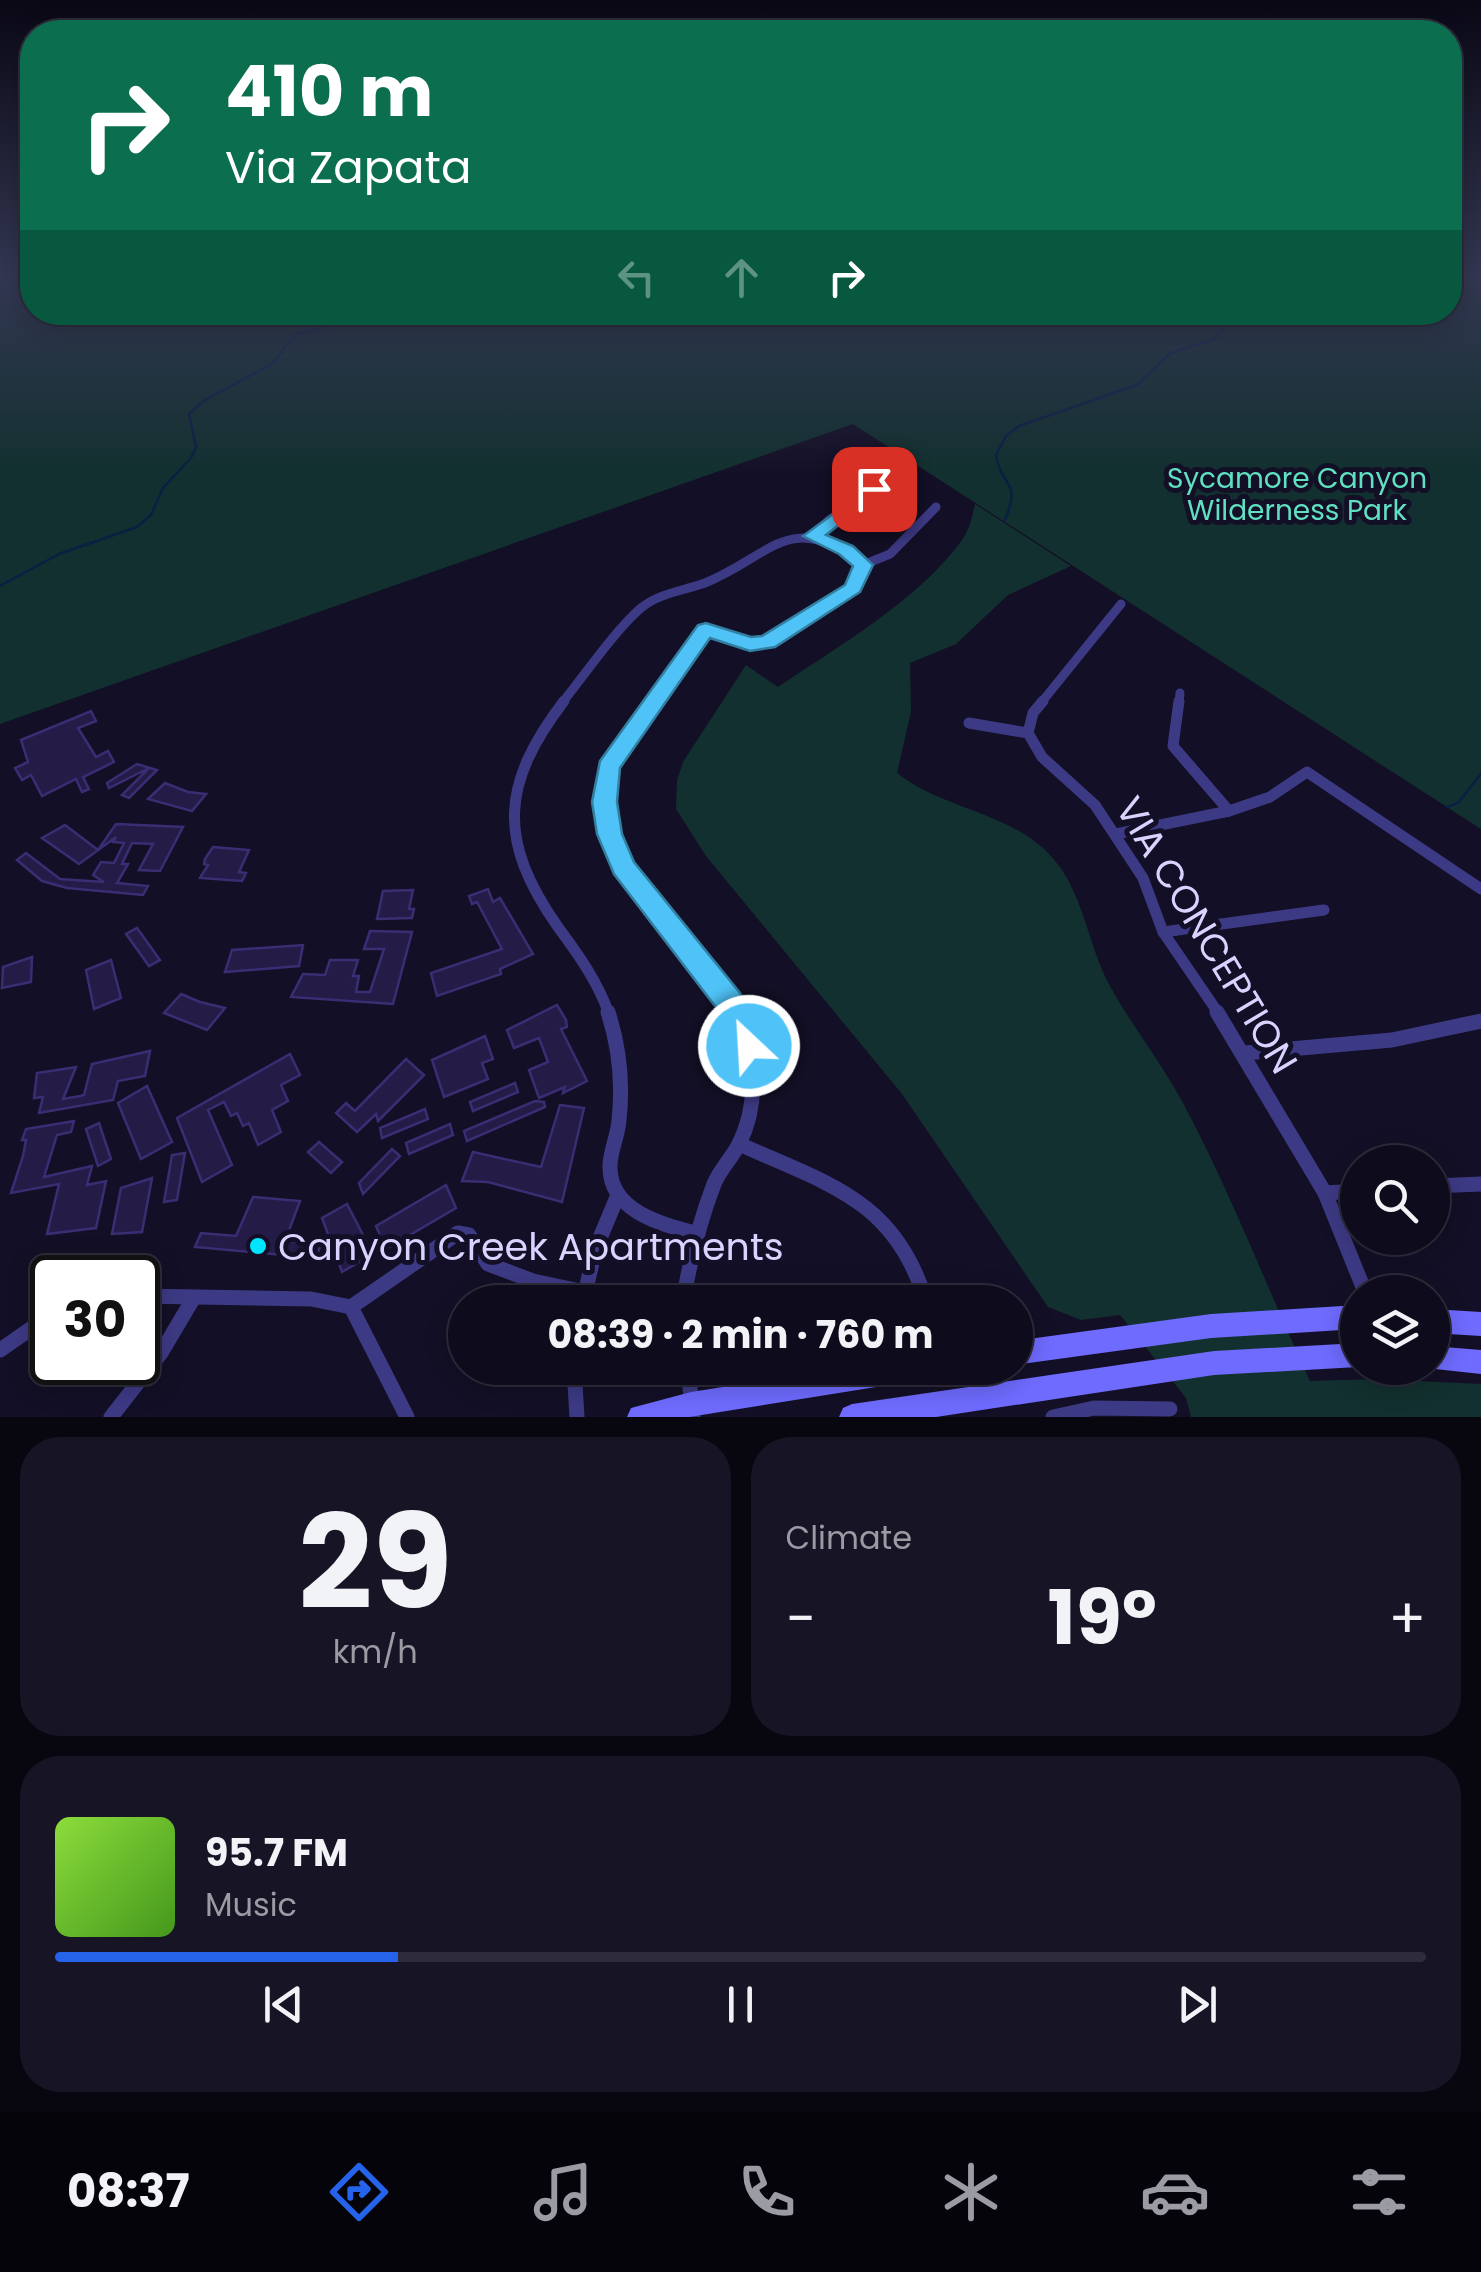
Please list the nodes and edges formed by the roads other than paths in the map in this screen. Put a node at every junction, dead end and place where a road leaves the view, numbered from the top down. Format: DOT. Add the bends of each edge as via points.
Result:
graph roads {
  1 [pos="898,474"];
  2 [pos="936,507"];
  3 [pos="813,536"];
  4 [pos="863,565"];
  5 [pos="1121,604"];
  6 [pos="1180,693"];
  7 [pos="969,723"];
  8 [pos="1028,732"];
  9 [pos="1229,810"];
  10 [pos="1116,834"];
  11 [pos="1481,889"];
  12 [pos="1324,910"];
  13 [pos="1163,932"];
  14 [pos="1481,1021"];
  15 [pos="1245,1053"];
  16 [pos="739,1144"];
  17 [pos="1481,1184"];
  18 [pos="1450,1185"];
  19 [pos="1340,1192"];
  20 [pos="1325,1193"];
  21 [pos="618,1195"];
  22 [pos="695,1233"];
  23 [pos="1358,1275"];
  24 [pos="546,1285"];
  25 [pos="587,1285"];
  26 [pos="687,1285"];
  27 [pos="922,1285"];
  28 [pos="160,1297"];
  29 [pos="192,1298"];
  30 [pos="351,1307"];
  31 [pos="1340,1319"];
  32 [pos="1450,1322"];
  33 [pos="1481,1324"];
  34 [pos="30,1329"];
  35 [pos="0,1350"];
  36 [pos="1033,1351"];
  37 [pos="1340,1356"];
  38 [pos="1450,1359"];
  39 [pos="1481,1362"];
  40 [pos="575,1385"];
  41 [pos="690,1385"];
  42 [pos="828,1385"];
  43 [pos="1170,1409"];
  44 [pos="692,1410"];
  45 [pos="111,1417"];
  46 [pos="407,1417"];
  47 [pos="576,1417"];
  48 [pos="640,1417"];
  49 [pos="852,1417"];
  50 [pos="1054,1417"];
  1 -- 3 [label="street"];
  2 -- 4 [label="street" via="890,554"];
  3 -- 4 [label="street"];
  3 -- 21 [label="street" via="773,543 711,580 644,605 556,714 518,783 512,810 519,860 605,1001 614,1029 621,1104 609,1170"];
  4 -- 16 [label="street" via="853,588 767,642 750,644 706,630 608,767 604,802 623,867 730,1002 749,1046 755,1092"];
  5 -- 8 [label="street" via="1032,714"];
  6 -- 9 [label="street" via="1173,746"];
  7 -- 8 [label="street"];
  8 -- 10 [label="street, VIA CONCEPTION" via="1042,757"];
  9 -- 10 [label="street"];
  9 -- 11 [label="street" via="1270,797 1308,772"];
  10 -- 13 [label="street, VIA CONCEPTION" via="1143,878"];
  12 -- 13 [label="street"];
  13 -- 15 [label="street, VIA CONCEPTION"];
  14 -- 15 [label="street" via="1392,1040"];
  15 -- 20 [label="street, VIA CONCEPTION"];
  16 -- 22 [label="street" via="716,1177"];
  16 -- 27 [label="street" via="872,1210 896,1232"];
  17 -- 18 [label="street"];
  19 -- 20 [label="street"];
  20 -- 23 [label="street, VIA CONCEPTION"];
  21 -- 22 [label="street" via="638,1214"];
  21 -- 25 [label="street"];
  22 -- 26 [label="street"];
  24 -- 30 [label="street" via="488,1264 469,1235 458,1233"];
  28 -- 29 [label="street"];
  29 -- 30 [label="street" via="311,1299"];
  29 -- 45 [label="street" via="161,1353"];
  30 -- 46 [label="street"];
  31 -- 36 [label="main road" via="1212,1326"];
  32 -- 33 [label="main road"];
  34 -- 35 [label="street"];
  37 -- 49 [label="main road" via="1214,1363"];
  38 -- 39 [label="main road"];
  40 -- 47 [label="street"];
  41 -- 44 [label="street"];
  42 -- 44 [label="main road"];
  43 -- 50 [label="street" via="1094,1408"];
  44 -- 48 [label="main road"];
}
